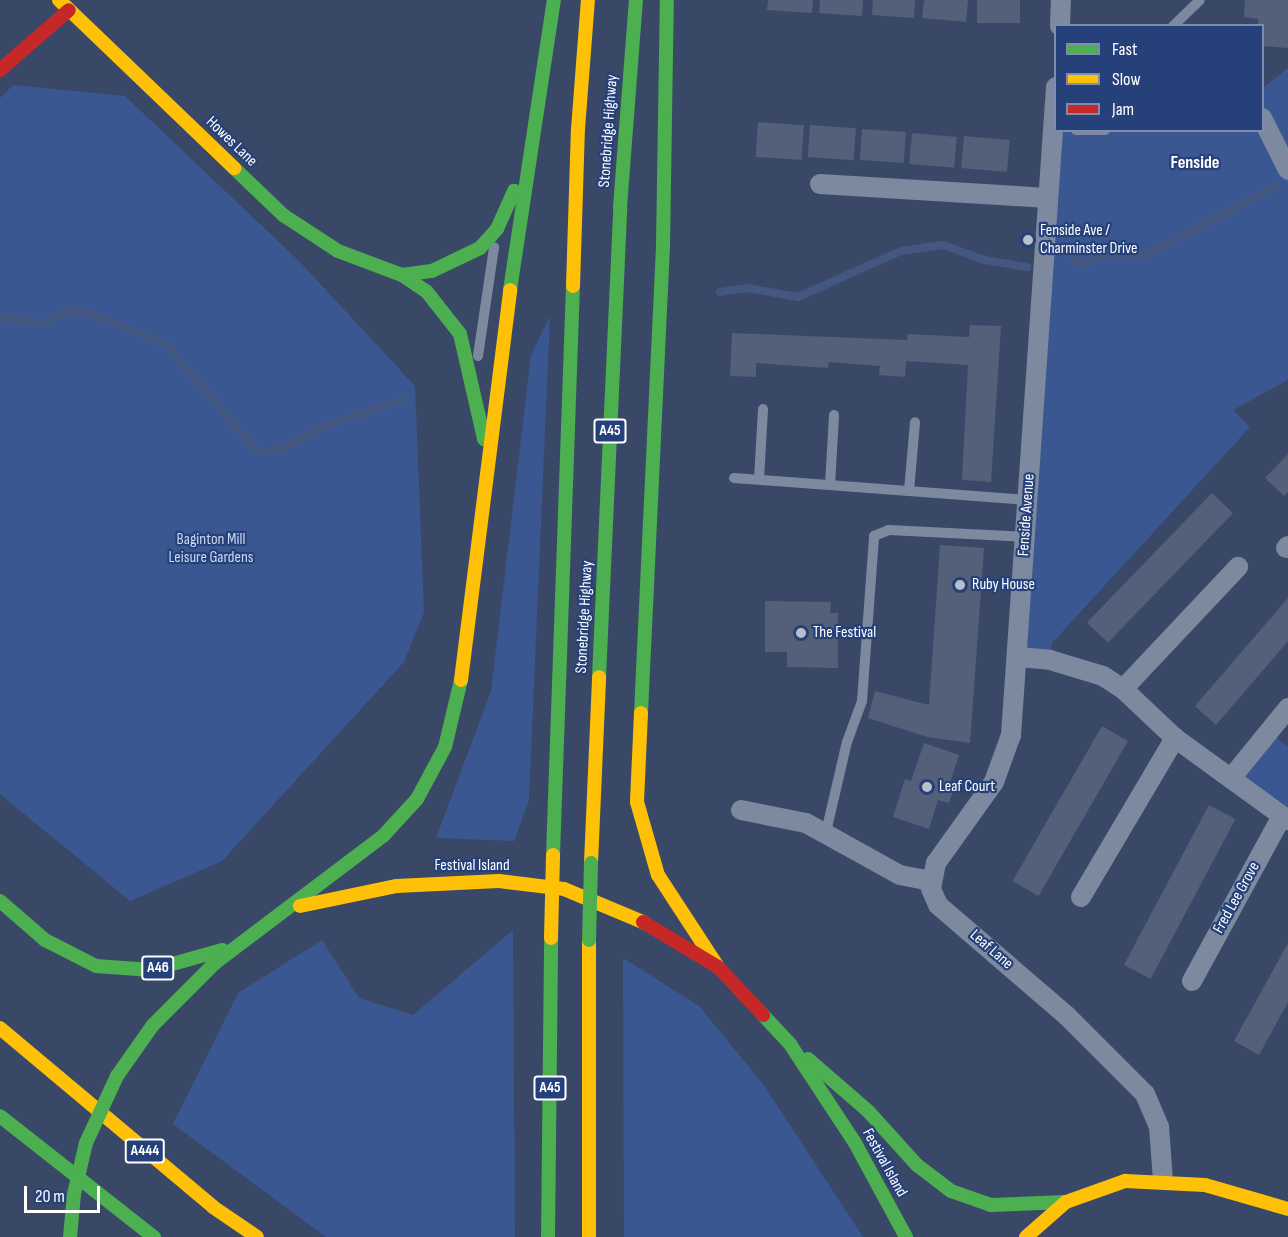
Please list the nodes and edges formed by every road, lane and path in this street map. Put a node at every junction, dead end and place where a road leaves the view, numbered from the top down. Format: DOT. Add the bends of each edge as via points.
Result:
graph roads {
  1 [pos="59,0"];
  2 [pos="554,0"];
  3 [pos="588,0"];
  4 [pos="636,0"];
  5 [pos="667,0"];
  6 [pos="1061,0"];
  7 [pos="1200,0"];
  8 [pos="69,10"];
  9 [pos="1060,24"];
  10 [pos="1175,24"];
  11 [pos="0,70"];
  12 [pos="1054,116"];
  13 [pos="1264,120"];
  14 [pos="1285,164"];
  15 [pos="526,168"];
  16 [pos="820,184"];
  17 [pos="1048,198"];
  18 [pos="497,229"];
  19 [pos="402,275"];
  20 [pos="474,383"];
  21 [pos="763,410"];
  22 [pos="834,415"];
  23 [pos="915,422"];
  24 [pos="490,468"];
  25 [pos="734,478"];
  26 [pos="759,479"];
  27 [pos="830,485"];
  28 [pos="909,491"];
  29 [pos="1028,500"];
  30 [pos="1025,537"];
  31 [pos="1238,567"];
  32 [pos="1018,657"];
  33 [pos="1123,689"];
  34 [pos="1288,708"];
  35 [pos="1175,738"];
  36 [pos="1232,777"];
  37 [pos="741,810"];
  38 [pos="1285,818"];
  39 [pos="826,832"];
  40 [pos="930,881"];
  41 [pos="1081,897"];
  42 [pos="0,901"];
  43 [pos="292,907"];
  44 [pos="241,945"];
  45 [pos="718,967"];
  46 [pos="1191,981"];
  47 [pos="0,1028"];
  48 [pos="790,1044"];
  49 [pos="0,1116"];
  50 [pos="1162,1180"];
  51 [pos="1066,1202"];
  52 [pos="1288,1209"];
  53 [pos="70,1237"];
  54 [pos="154,1237"];
  55 [pos="257,1237"];
  56 [pos="548,1237"];
  57 [pos="589,1237"];
  58 [pos="906,1237"];
  59 [pos="1026,1237"];
  1 -- 8 [label="main road, Howes Lane"];
  2 -- 15 [label="main road"];
  3 -- 56 [label="main road, Stonebridge Highway / A45, bridge" via="578,129 552,855"];
  4 -- 57 [label="main road, Stonebridge Highway / A45, bridge" via="620,207 591,863"];
  5 -- 45 [label="main road" via="663,246 637,802 658,875"];
  6 -- 9 [label="street"];
  7 -- 10 [label="lane"];
  8 -- 11 [label="main road"];
  8 -- 19 [label="main road, Howes Lane" via="283,215 338,251"];
  12 -- 17 [label="street, Fenside Avenue"];
  13 -- 14 [label="street"];
  15 -- 18 [label="main road"];
  15 -- 24 [label="main road"];
  16 -- 17 [label="street"];
  17 -- 29 [label="street, Fenside Avenue"];
  18 -- 19 [label="main road" via="480,248 461,260 432,271"];
  18 -- 20 [label="lane"];
  19 -- 20 [label="main road" via="445,311 460,334"];
  20 -- 24 [label="main road"];
  21 -- 26 [label="lane"];
  22 -- 27 [label="lane"];
  23 -- 28 [label="lane"];
  24 -- 43 [label="main road" via="456,712 445,747 431,778 403,817"];
  25 -- 26 [label="lane"];
  26 -- 27 [label="lane"];
  27 -- 28 [label="lane"];
  28 -- 29 [label="lane"];
  29 -- 30 [label="street, Fenside Avenue"];
  30 -- 32 [label="street, Fenside Avenue"];
  30 -- 39 [label="lane" via="889,530 874,536 862,701"];
  31 -- 33 [label="street"];
  32 -- 33 [label="street, Fred Lee Grove" via="1079,667"];
  32 -- 40 [label="street, Fenside Avenue" via="1005,760 987,793 936,863"];
  33 -- 35 [label="street, Fred Lee Grove"];
  34 -- 36 [label="street"];
  35 -- 36 [label="street, Fred Lee Grove"];
  35 -- 41 [label="street"];
  36 -- 38 [label="street, Fred Lee Grove"];
  37 -- 39 [label="street" via="778,816"];
  38 -- 46 [label="street, Fred Lee Grove"];
  39 -- 40 [label="street" via="900,875"];
  40 -- 50 [label="street, Leaf Lane" via="938,905 1067,1016 1145,1094 1159,1127"];
  42 -- 44 [label="main road, A46" via="45,940 74,958 114,970 151,969"];
  43 -- 44 [label="main road, Festival Island"];
  43 -- 45 [label="main road, Festival Island" via="435,882 499,880 592,898 629,914"];
  44 -- 53 [label="main road, Festival Island, bridge" via="195,981 153,1025 117,1076 86,1143 74,1194"];
  45 -- 48 [label="main road, Festival Island"];
  47 -- 55 [label="main road, A444" via="213,1207"];
  48 -- 51 [label="main road" via="868,1111 917,1165 951,1191 991,1205"];
  48 -- 58 [label="main road, Festival Island" via="855,1143"];
  49 -- 54 [label="main road"];
  50 -- 51 [label="main road" via="1106,1185"];
  50 -- 52 [label="main road" via="1205,1185"];
  51 -- 59 [label="main road"];
}
